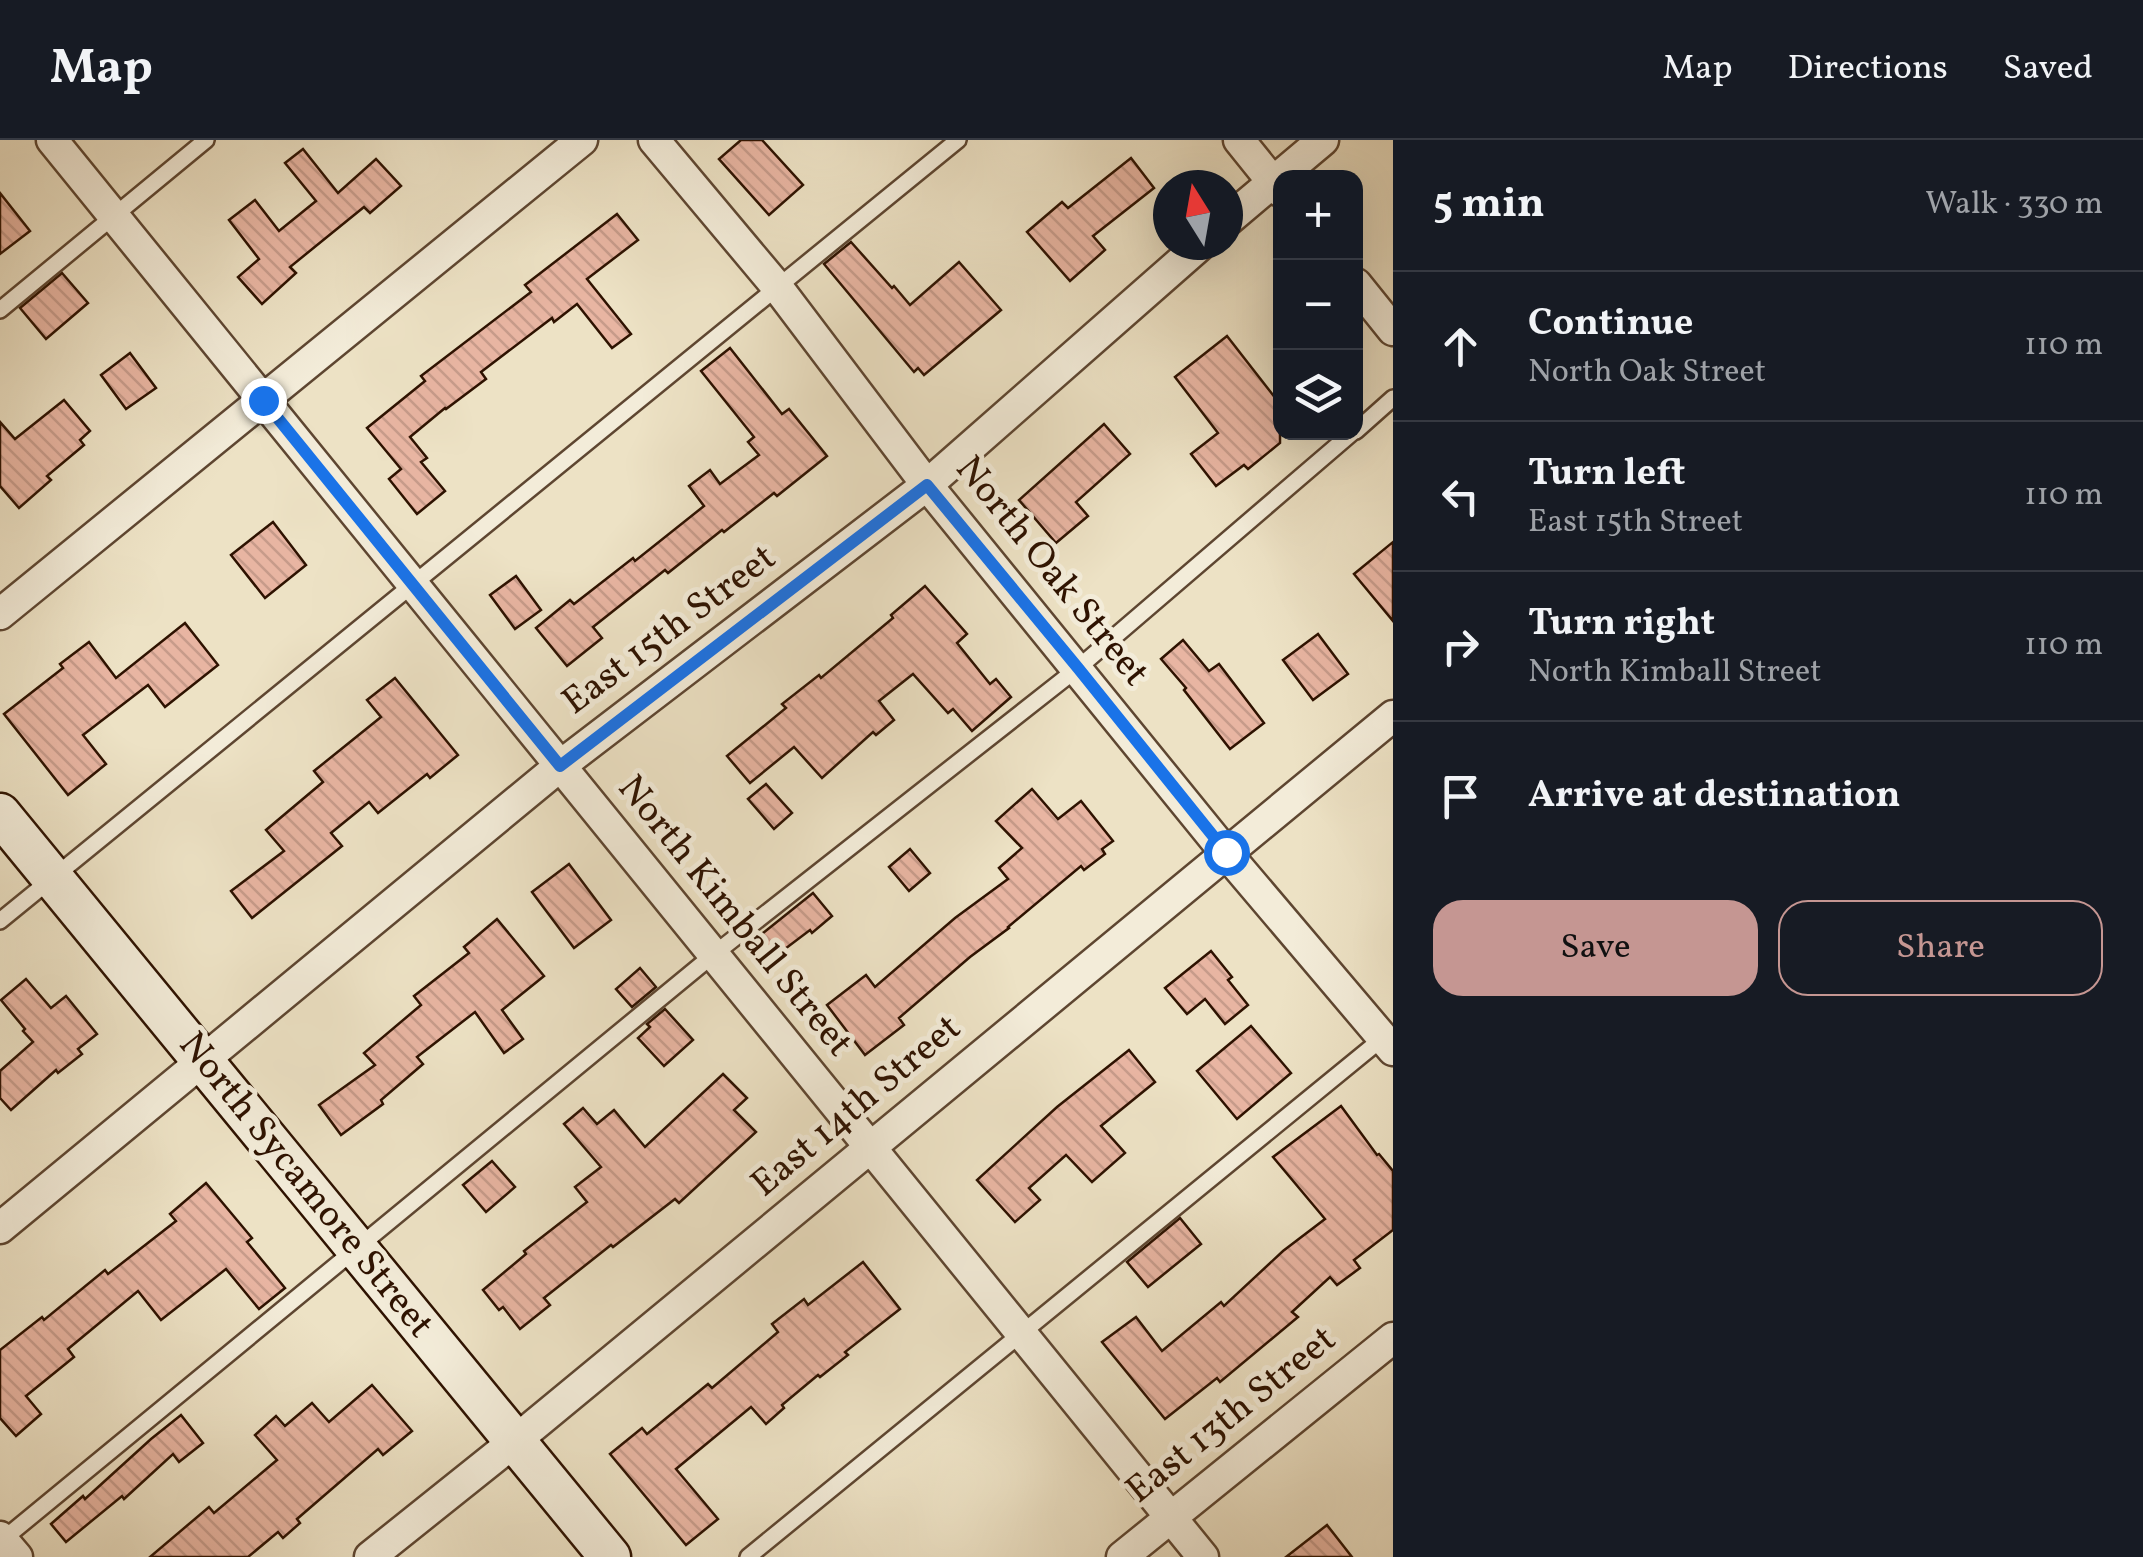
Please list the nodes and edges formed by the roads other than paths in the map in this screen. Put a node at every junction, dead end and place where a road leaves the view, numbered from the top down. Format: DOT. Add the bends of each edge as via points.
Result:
graph roads {
  1 [pos="52,140"];
  2 [pos="206,140"];
  3 [pos="582,140"];
  4 [pos="654,140"];
  5 [pos="958,140"];
  6 [pos="1239,140"];
  7 [pos="1322,140"];
  8 [pos="1292,170"];
  9 [pos="1273,182"];
  10 [pos="1273,188"];
  11 [pos="1243,209"];
  12 [pos="114,216"];
  13 [pos="1183,260"];
  14 [pos="778,288"];
  15 [pos="1363,293"];
  16 [pos="0,310"];
  17 [pos="1393,330"];
  18 [pos="1393,398"];
  19 [pos="263,400"];
  20 [pos="1363,424"];
  21 [pos="1345,440"];
  22 [pos="927,485"];
  23 [pos="413,584"];
  24 [pos="0,614"];
  25 [pos="1078,668"];
  26 [pos="1393,716"];
  27 [pos="560,766"];
  28 [pos="0,814"];
  29 [pos="1226,852"];
  30 [pos="52,878"];
  31 [pos="0,921"];
  32 [pos="713,955"];
  33 [pos="1390,1039"];
  34 [pos="202,1060"];
  35 [pos="870,1148"];
  36 [pos="0,1228"];
  37 [pos="356,1248"];
  38 [pos="1022,1334"];
  39 [pos="1393,1338"];
  40 [pos="515,1441"];
  41 [pos="1170,1517"];
  42 [pos="5,1544"];
  43 [pos="370,1557"];
  44 [pos="610,1557"];
  45 [pos="748,1557"];
  46 [pos="1122,1557"];
  47 [pos="1203,1557"];
  1 -- 12 [label="street, North Kimball Street"];
  2 -- 12 [label="lane"];
  3 -- 19 [label="street"];
  4 -- 14 [label="street, North Oak Street"];
  5 -- 14 [label="lane"];
  6 -- 9 [label="street"];
  7 -- 8 [label="street"];
  10 -- 11 [label="street"];
  12 -- 16 [label="lane"];
  12 -- 19 [label="street, North Kimball Street"];
  13 -- 22 [label="street, East 15th Street"];
  14 -- 22 [label="street, North Oak Street"];
  14 -- 23 [label="lane"];
  15 -- 17 [label="street"];
  18 -- 20 [label="lane"];
  19 -- 23 [label="street, North Kimball Street"];
  19 -- 24 [label="street"];
  21 -- 25 [label="lane"];
  22 -- 25 [label="street, North Oak Street"];
  22 -- 27 [label="street, East 15th Street"];
  23 -- 27 [label="street, North Kimball Street"];
  23 -- 30 [label="lane"];
  25 -- 29 [label="street, North Oak Street"];
  25 -- 32 [label="lane"];
  26 -- 29 [label="street, East 14th Street"];
  27 -- 32 [label="street, North Kimball Street"];
  27 -- 34 [label="street, East 15th Street"];
  28 -- 30 [label="main road, North Sycamore Street"];
  29 -- 33 [label="street, North Oak Street"];
  29 -- 35 [label="street, East 14th Street"];
  30 -- 31 [label="lane"];
  30 -- 34 [label="main road, North Sycamore Street"];
  32 -- 35 [label="street, North Kimball Street"];
  32 -- 37 [label="lane"];
  33 -- 38 [label="lane"];
  34 -- 36 [label="street, East 15th Street"];
  34 -- 37 [label="main road, North Sycamore Street"];
  35 -- 38 [label="street, North Kimball Street"];
  35 -- 40 [label="street, East 14th Street"];
  37 -- 40 [label="main road, North Sycamore Street"];
  37 -- 42 [label="lane"];
  38 -- 41 [label="street, North Kimball Street"];
  38 -- 45 [label="lane"];
  39 -- 41 [label="street, East 13th Street"];
  40 -- 43 [label="street, East 14th Street"];
  40 -- 44 [label="main road, North Sycamore Street"];
  41 -- 46 [label="street, East 13th Street"];
  41 -- 47 [label="street, North Kimball Street"];
}
